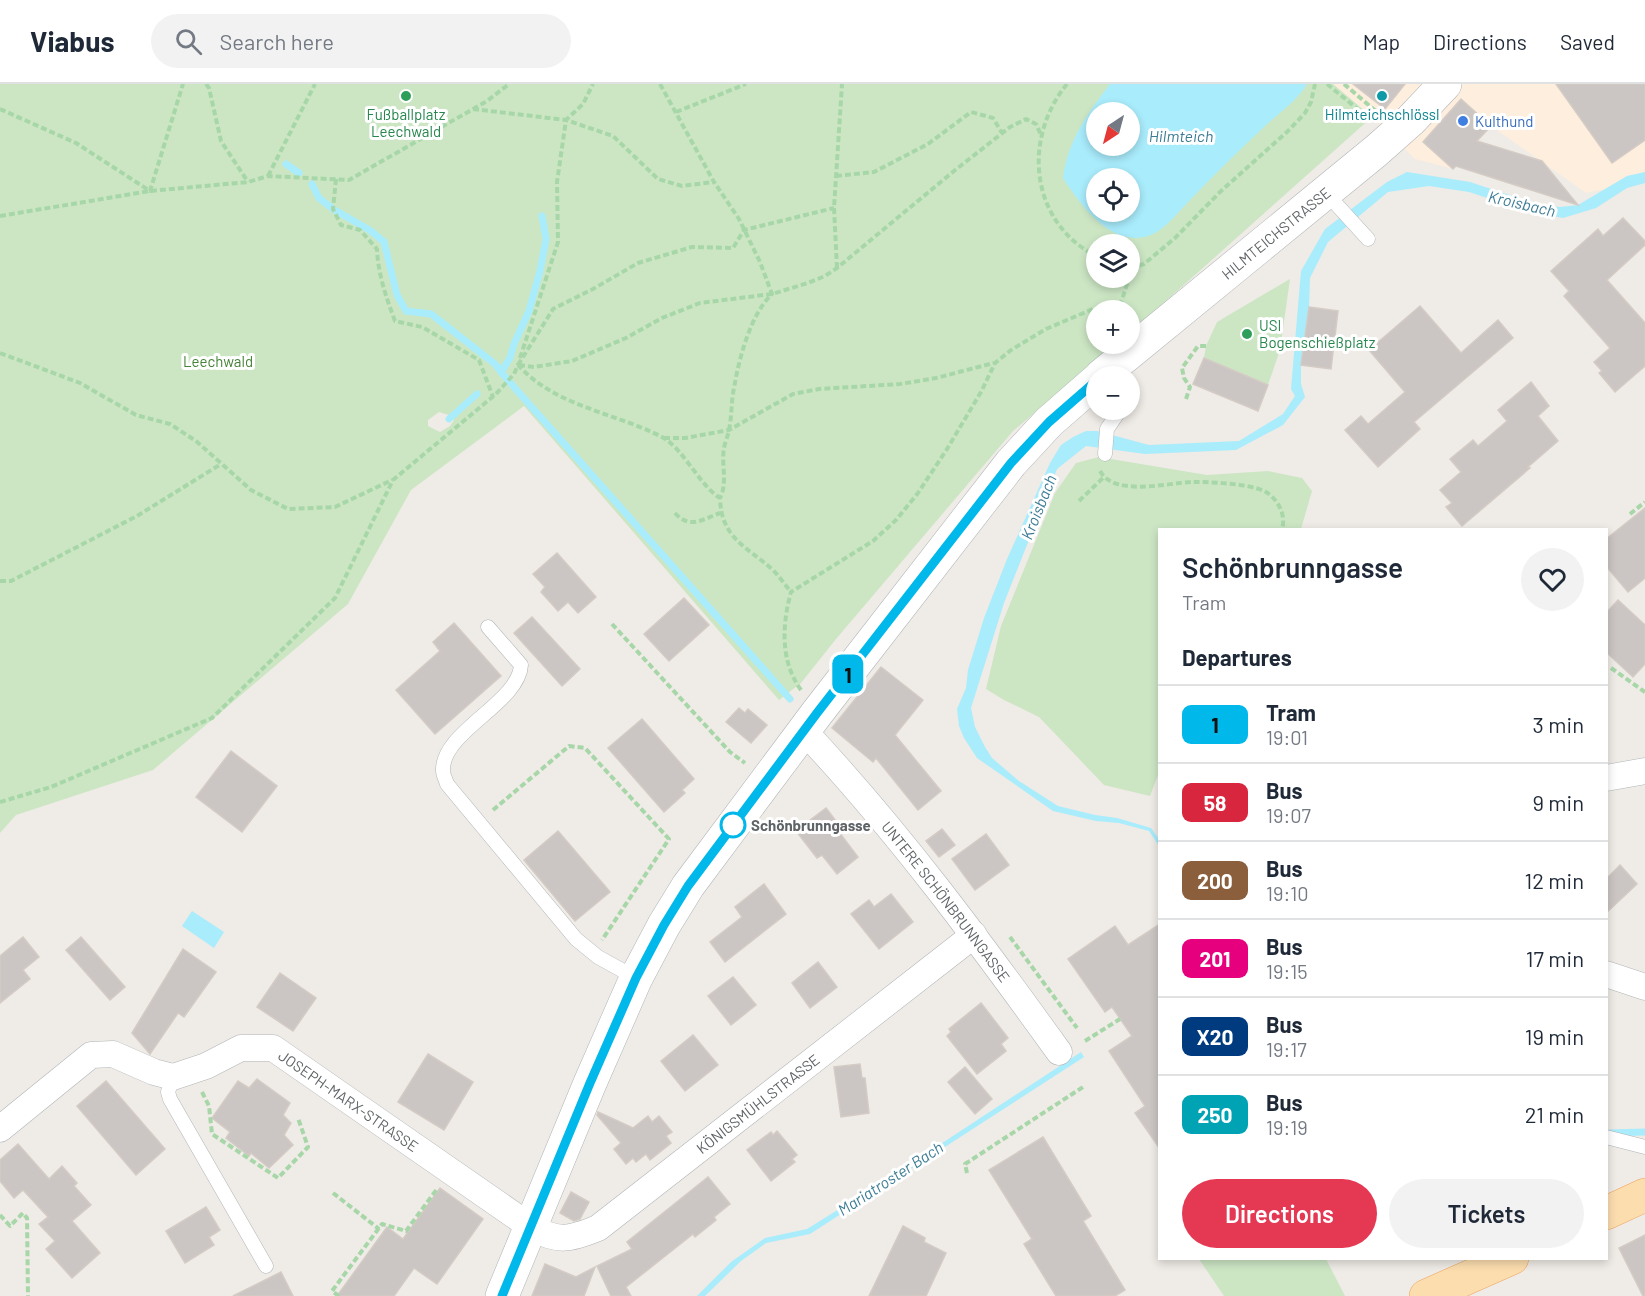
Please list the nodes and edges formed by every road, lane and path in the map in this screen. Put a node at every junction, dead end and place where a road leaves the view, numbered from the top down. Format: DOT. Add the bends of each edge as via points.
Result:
graph roads {
  1 [pos="183,84"];
  2 [pos="206,84"];
  3 [pos="315,84"];
  4 [pos="509,84"];
  5 [pos="593,84"];
  6 [pos="660,84"];
  7 [pos="746,84"];
  8 [pos="842,84"];
  9 [pos="1067,84"];
  10 [pos="1315,84"];
  11 [pos="1328,84"];
  12 [pos="1344,84"];
  13 [pos="1445,84"];
  14 [pos="0,109"];
  15 [pos="473,109"];
  16 [pos="676,112"];
  17 [pos="566,120"];
  18 [pos="1384,125"];
  19 [pos="1002,134"];
  20 [pos="1042,137"];
  21 [pos="268,176"];
  22 [pos="836,176"];
  23 [pos="336,179"];
  24 [pos="248,182"];
  25 [pos="714,182"];
  26 [pos="150,191"];
  27 [pos="1334,202"];
  28 [pos="834,207"];
  29 [pos="0,216"];
  30 [pos="744,230"];
  31 [pos="1368,239"];
  32 [pos="1086,249"];
  33 [pos="1140,265"];
  34 [pos="837,268"];
  35 [pos="772,294"];
  36 [pos="1086,312"];
  37 [pos="1206,346"];
  38 [pos="0,352"];
  39 [pos="995,363"];
  40 [pos="518,365"];
  41 [pos="1114,366"];
  42 [pos="1086,390"];
  43 [pos="494,395"];
  44 [pos="1186,399"];
  45 [pos="1113,420"];
  46 [pos="729,430"];
  47 [pos="664,438"];
  48 [pos="1105,454"];
  49 [pos="221,464"];
  50 [pos="1104,476"];
  51 [pos="393,480"];
  52 [pos="720,498"];
  53 [pos="1079,501"];
  54 [pos="1645,502"];
  55 [pos="675,513"];
  56 [pos="720,513"];
  57 [pos="1630,514"];
  58 [pos="1282,528"];
  59 [pos="0,581"];
  60 [pos="790,592"];
  61 [pos="612,624"];
  62 [pos="488,627"];
  63 [pos="1611,668"];
  64 [pos="801,690"];
  65 [pos="1645,692"];
  66 [pos="804,731"];
  67 [pos="1645,771"];
  68 [pos="1608,778"];
  69 [pos="768,779"];
  70 [pos="0,802"];
  71 [pos="479,822"];
  72 [pos="974,935"];
  73 [pos="1010,937"];
  74 [pos="594,953"];
  75 [pos="1608,975"];
  76 [pos="636,978"];
  77 [pos="1645,987"];
  78 [pos="1120,1018"];
  79 [pos="1077,1028"];
  80 [pos="1085,1041"];
  81 [pos="1059,1052"];
  82 [pos="182,1074"];
  83 [pos="1083,1087"];
  84 [pos="298,1118"];
  85 [pos="0,1129"];
  86 [pos="1608,1138"];
  87 [pos="1645,1147"];
  88 [pos="967,1173"];
  89 [pos="438,1187"];
  90 [pos="333,1193"];
  91 [pos="1645,1195"];
  92 [pos="1608,1212"];
  93 [pos="0,1215"];
  94 [pos="531,1227"];
  95 [pos="379,1229"];
  96 [pos="1507,1260"];
  97 [pos="266,1266"];
  98 [pos="28,1296"];
  99 [pos="339,1296"];
  100 [pos="502,1296"];
  101 [pos="1426,1296"];
  1 -- 26 [label="path"];
  2 -- 24 [label="path" via="221,141"];
  3 -- 21 [label="path"];
  4 -- 15 [label="path"];
  5 -- 17 [label="path" via="583,104"];
  6 -- 16 [label="path"];
  7 -- 16 [label="path"];
  8 -- 22 [label="path"];
  9 -- 20 [label="path" via="1044,122"];
  10 -- 33 [label="path" via="1305,113 1288,131 1234,178 1175,238"];
  11 -- 18 [label="path"];
  12 -- 18 [label="path"];
  13 -- 18 [label="main road, HILMTEICHSTRASSE"];
  14 -- 26 [label="path" via="76,143"];
  15 -- 17 [label="path"];
  15 -- 23 [label="path" via="349,180"];
  16 -- 25 [label="path"];
  17 -- 25 [label="path" via="613,136 658,179 682,186"];
  17 -- 40 [label="path" via="557,182 558,242"];
  18 -- 27 [label="main road, HILMTEICHSTRASSE"];
  19 -- 20 [label="path" via="1026,119 1036,124"];
  19 -- 22 [label="path" via="993,118 971,112 928,144 874,172"];
  19 -- 34 [label="path"];
  20 -- 32 [label="path" via="1039,165 1048,211 1065,234"];
  21 -- 23 [label="path"];
  21 -- 24 [label="path"];
  22 -- 28 [label="path"];
  23 -- 43 [label="path" via="333,209 341,225 360,230 377,249 386,298 395,321 422,327 479,360"];
  24 -- 26 [label="path"];
  25 -- 30 [label="path"];
  26 -- 29 [label="path"];
  27 -- 31 [label="lane"];
  27 -- 41 [label="main road, HILMTEICHSTRASSE"];
  28 -- 30 [label="path"];
  28 -- 34 [label="path"];
  30 -- 35 [label="path"];
  30 -- 40 [label="path" via="733,248 692,247 638,263 553,309"];
  34 -- 35 [label="path" via="808,284"];
  35 -- 40 [label="path" via="700,303 572,361 534,367"];
  35 -- 46 [label="path" via="762,303 740,359"];
  36 -- 39 [label="path" via="1046,329"];
  37 -- 44 [label="path" via="1198,346 1182,368 1190,387"];
  38 -- 49 [label="path" via="80,383 136,416 170,424"];
  39 -- 46 [label="path" via="900,384 793,394"];
  39 -- 60 [label="path" via="947,449 896,520 873,541"];
  40 -- 43 [label="path"];
  40 -- 47 [label="path" via="532,381 577,404"];
  42 -- 66 [label="main road" via="1030,441 947,544 911,568 873,610 807,698"];
  43 -- 51 [label="path"];
  45 -- 48 [label="lane" via="1107,429"];
  46 -- 47 [label="path"];
  46 -- 52 [label="path"];
  47 -- 52 [label="path"];
  48 -- 50 [label="path" via="1100,472"];
  49 -- 51 [label="path" via="251,490 288,509 335,507"];
  49 -- 59 [label="path" via="137,516 11,581"];
  50 -- 53 [label="path"];
  50 -- 58 [label="path" via="1124,486 1210,482 1268,491 1279,505"];
  51 -- 70 [label="path" via="335,598 212,718 51,787"];
  52 -- 56 [label="path"];
  54 -- 57 [label="path"];
  55 -- 56 [label="path" via="692,524"];
  56 -- 60 [label="path" via="725,527 740,545 774,572"];
  60 -- 64 [label="path" via="784,617 785,656"];
  61 -- 69 [label="path" via="730,752"];
  62 -- 71 [label="lane" via="521,665 521,675 453,744 444,760 443,772 447,784"];
  63 -- 65 [label="path"];
  66 -- 69 [label="main road"];
  66 -- 72 [label="street, UNTERE SCHÖNBRUNNGASSE" via="865,798"];
  67 -- 68 [label="street"];
  69 -- 76 [label="main road" via="688,886"];
  71 -- 74 [label="lane" via="576,939"];
  71 -- 74 [label="path" via="569,746 585,748 669,839"];
  72 -- 81 [label="street, UNTERE SCHÖNBRUNNGASSE"];
  72 -- 94 [label="street, KÖNIGSMÜHLSTRASSE" via="598,1228 575,1237 548,1237"];
  73 -- 79 [label="path"];
  74 -- 76 [label="lane"];
  75 -- 77 [label="street"];
  76 -- 94 [label="main road"];
  78 -- 80 [label="path"];
  82 -- 84 [label="path" via="209,1106 212,1134 278,1178 308,1147"];
  82 -- 85 [label="street" via="154,1072 113,1054 91,1055"];
  82 -- 94 [label="street, JOSEPH-MARX-STRASSE" via="241,1048 273,1048"];
  82 -- 97 [label="lane" via="168,1092 170,1099"];
  83 -- 88 [label="path" via="966,1164"];
  86 -- 87 [label="lane"];
  89 -- 95 [label="path" via="406,1231 382,1224"];
  90 -- 95 [label="path"];
  91 -- 92 [label="main road"];
  93 -- 98 [label="path" via="10,1226 23,1213 27,1218"];
  94 -- 100 [label="main road"];
  95 -- 99 [label="path" via="332,1291"];
  96 -- 101 [label="main road"];
}
